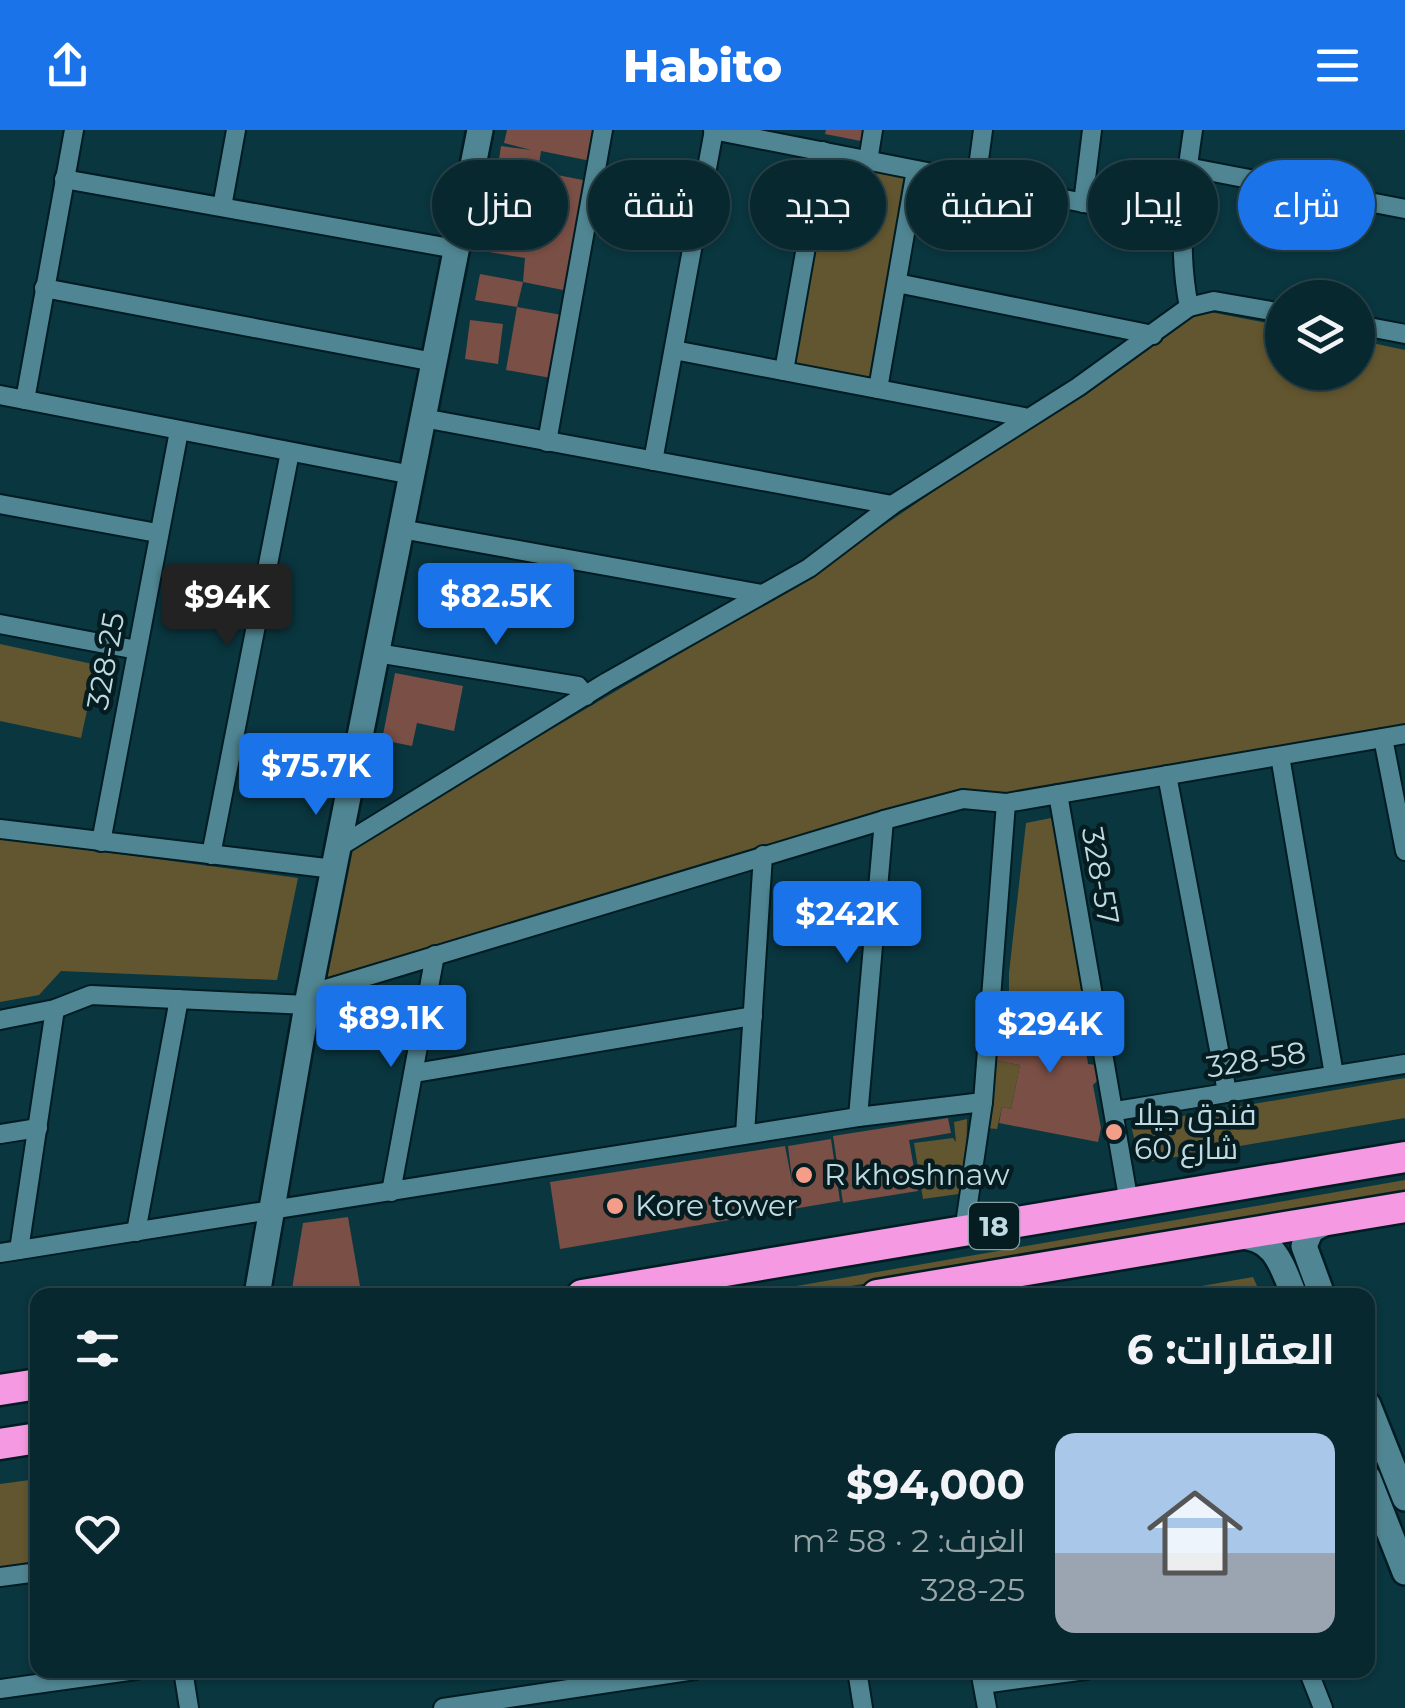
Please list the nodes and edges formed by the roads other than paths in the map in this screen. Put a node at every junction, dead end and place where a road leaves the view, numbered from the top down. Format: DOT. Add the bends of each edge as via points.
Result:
graph roads {
  1 [pos="74,130"];
  2 [pos="236,130"];
  3 [pos="480,130"];
  4 [pos="602,130"];
  5 [pos="714,130"];
  6 [pos="873,130"];
  7 [pos="983,130"];
  8 [pos="1092,130"];
  9 [pos="1193,130"];
  10 [pos="823,151"];
  11 [pos="474,160"];
  12 [pos="868,160"];
  13 [pos="979,160"];
  14 [pos="1188,160"];
  15 [pos="1218,174"];
  16 [pos="64,178"];
  17 [pos="1068,200"];
  18 [pos="1083,203"];
  19 [pos="1088,204"];
  20 [pos="222,207"];
  21 [pos="1405,208"];
  22 [pos="906,229"];
  23 [pos="432,245"];
  24 [pos="456,250"];
  25 [pos="1181,250"];
  26 [pos="897,283"];
  27 [pos="44,288"];
  28 [pos="1188,307"];
  29 [pos="1265,310"];
  30 [pos="1375,329"];
  31 [pos="1405,334"];
  32 [pos="1153,335"];
  33 [pos="674,350"];
  34 [pos="434,362"];
  35 [pos="784,371"];
  36 [pos="878,389"];
  37 [pos="0,395"];
  38 [pos="25,400"];
  39 [pos="423,418"];
  40 [pos="1024,418"];
  41 [pos="179,430"];
  42 [pos="546,442"];
  43 [pos="290,452"];
  44 [pos="653,462"];
  45 [pos="412,475"];
  46 [pos="0,504"];
  47 [pos="892,505"];
  48 [pos="401,529"];
  49 [pos="157,533"];
  50 [pos="762,594"];
  51 [pos="0,624"];
  52 [pos="136,650"];
  53 [pos="378,653"];
  54 [pos="586,696"];
  55 [pos="1405,734"];
  56 [pos="1384,738"];
  57 [pos="1280,756"];
  58 [pos="1167,775"];
  59 [pos="1058,794"];
  60 [pos="1006,803"];
  61 [pos="884,820"];
  62 [pos="0,829"];
  63 [pos="101,842"];
  64 [pos="1405,851"];
  65 [pos="211,855"];
  66 [pos="763,855"];
  67 [pos="336,858"];
  68 [pos="435,956"];
  69 [pos="179,998"];
  70 [pos="308,999"];
  71 [pos="55,1010"];
  72 [pos="753,1016"];
  73 [pos="0,1020"];
  74 [pos="1405,1064"];
  75 [pos="415,1073"];
  76 [pos="1334,1075"];
  77 [pos="1227,1092"];
  78 [pos="983,1102"];
  79 [pos="1116,1111"];
  80 [pos="858,1117"];
  81 [pos="38,1128"];
  82 [pos="0,1134"];
  83 [pos="746,1134"];
  84 [pos="1405,1157"];
  85 [pos="391,1192"];
  86 [pos="1129,1203"];
  87 [pos="1405,1206"];
  88 [pos="272,1211"];
  89 [pos="1339,1218"];
  90 [pos="964,1231"];
  91 [pos="136,1232"];
  92 [pos="1228,1236"];
  93 [pos="20,1250"];
  94 [pos="0,1253"];
  95 [pos="258,1288"];
  96 [pos="628,1288"];
  97 [pos="919,1288"];
  98 [pos="1291,1288"];
  99 [pos="1319,1288"];
  100 [pos="30,1385"];
  101 [pos="0,1390"];
  102 [pos="1375,1423"];
  103 [pos="30,1439"];
  104 [pos="0,1444"];
  105 [pos="1375,1496"];
  106 [pos="1405,1498"];
  107 [pos="1405,1572"];
  108 [pos="30,1573"];
  109 [pos="0,1578"];
  110 [pos="79,1678"];
  111 [pos="184,1678"];
  112 [pos="637,1678"];
  113 [pos="858,1678"];
  114 [pos="982,1678"];
  115 [pos="1311,1678"];
  116 [pos="0,1689"];
  117 [pos="543,1701"];
  118 [pos="189,1708"];
  119 [pos="443,1708"];
  120 [pos="863,1708"];
  121 [pos="987,1708"];
  122 [pos="1323,1708"];
  1 -- 16 [label="street"];
  2 -- 20 [label="street"];
  3 -- 11 [label="street"];
  4 -- 42 [label="street"];
  5 -- 10 [label="street"];
  5 -- 33 [label="street"];
  6 -- 12 [label="street"];
  7 -- 13 [label="street"];
  8 -- 18 [label="street"];
  9 -- 14 [label="street"];
  10 -- 12 [label="street"];
  10 -- 35 [label="street"];
  15 -- 21 [label="street"];
  16 -- 20 [label="street"];
  16 -- 27 [label="street"];
  17 -- 18 [label="street"];
  18 -- 19 [label="street"];
  20 -- 23 [label="street"];
  22 -- 26 [label="street"];
  24 -- 34 [label="street"];
  25 -- 28 [label="street"];
  26 -- 32 [label="street"];
  26 -- 36 [label="street"];
  27 -- 34 [label="street"];
  27 -- 38 [label="street"];
  28 -- 29 [label="street" via="1214,301"];
  28 -- 32 [label="street"];
  30 -- 31 [label="street"];
  32 -- 40 [label="street"];
  33 -- 35 [label="street"];
  33 -- 44 [label="street"];
  34 -- 39 [label="street"];
  35 -- 36 [label="street"];
  36 -- 40 [label="street"];
  37 -- 38 [label="street"];
  38 -- 41 [label="street"];
  39 -- 42 [label="street"];
  39 -- 45 [label="street"];
  40 -- 47 [label="street"];
  41 -- 43 [label="street"];
  41 -- 49 [label="street, 328-25"];
  42 -- 44 [label="street"];
  43 -- 45 [label="street"];
  43 -- 65 [label="street"];
  44 -- 47 [label="street"];
  45 -- 48 [label="street"];
  46 -- 49 [label="street"];
  47 -- 50 [label="street" via="809,568"];
  48 -- 50 [label="street"];
  48 -- 53 [label="street"];
  49 -- 52 [label="street, 328-25"];
  50 -- 54 [label="street"];
  51 -- 52 [label="street"];
  52 -- 63 [label="street, 328-25"];
  53 -- 54 [label="street" via="578,686"];
  53 -- 67 [label="street"];
  54 -- 67 [label="street"];
  55 -- 56 [label="street"];
  56 -- 57 [label="street"];
  56 -- 64 [label="street"];
  57 -- 58 [label="street"];
  57 -- 76 [label="street"];
  58 -- 59 [label="street"];
  58 -- 77 [label="street"];
  59 -- 60 [label="street"];
  59 -- 79 [label="street, 328-57"];
  60 -- 61 [label="street" via="963,799"];
  60 -- 78 [label="street"];
  61 -- 66 [label="street"];
  61 -- 80 [label="street"];
  62 -- 63 [label="street"];
  63 -- 65 [label="street"];
  65 -- 67 [label="street"];
  66 -- 68 [label="street"];
  66 -- 72 [label="street"];
  67 -- 70 [label="street"];
  68 -- 70 [label="street"];
  68 -- 75 [label="street"];
  69 -- 70 [label="street"];
  69 -- 71 [label="street" via="90,994"];
  69 -- 91 [label="street"];
  70 -- 88 [label="street"];
  71 -- 73 [label="street"];
  71 -- 81 [label="street"];
  72 -- 75 [label="street"];
  72 -- 83 [label="street"];
  74 -- 76 [label="street, 328-58"];
  75 -- 85 [label="street"];
  76 -- 77 [label="street, 328-58"];
  77 -- 79 [label="street, 328-58"];
  78 -- 80 [label="street"];
  78 -- 90 [label="street"];
  79 -- 86 [label="street, 328-57"];
  80 -- 83 [label="street"];
  81 -- 82 [label="street"];
  81 -- 93 [label="street"];
  83 -- 85 [label="street"];
  84 -- 86 [label="highway, 18"];
  85 -- 88 [label="street"];
  86 -- 90 [label="highway, 18"];
  87 -- 89 [label="highway, 18"];
  88 -- 91 [label="street"];
  88 -- 95 [label="street"];
  89 -- 92 [label="highway, 18"];
  89 -- 99 [label="street" via="1306,1237"];
  90 -- 96 [label="highway, 18"];
  91 -- 93 [label="street"];
  92 -- 97 [label="highway, 18"];
  92 -- 98 [label="street" via="1270,1246"];
  93 -- 94 [label="street"];
  100 -- 101 [label="highway"];
  102 -- 106 [label="street"];
  103 -- 104 [label="highway"];
  105 -- 107 [label="street"];
  108 -- 109 [label="street"];
  110 -- 116 [label="street"];
  111 -- 118 [label="street"];
  112 -- 117 [label="street"];
  113 -- 120 [label="street"];
  114 -- 121 [label="street"];
  115 -- 122 [label="street"];
  117 -- 119 [label="street"];
}
